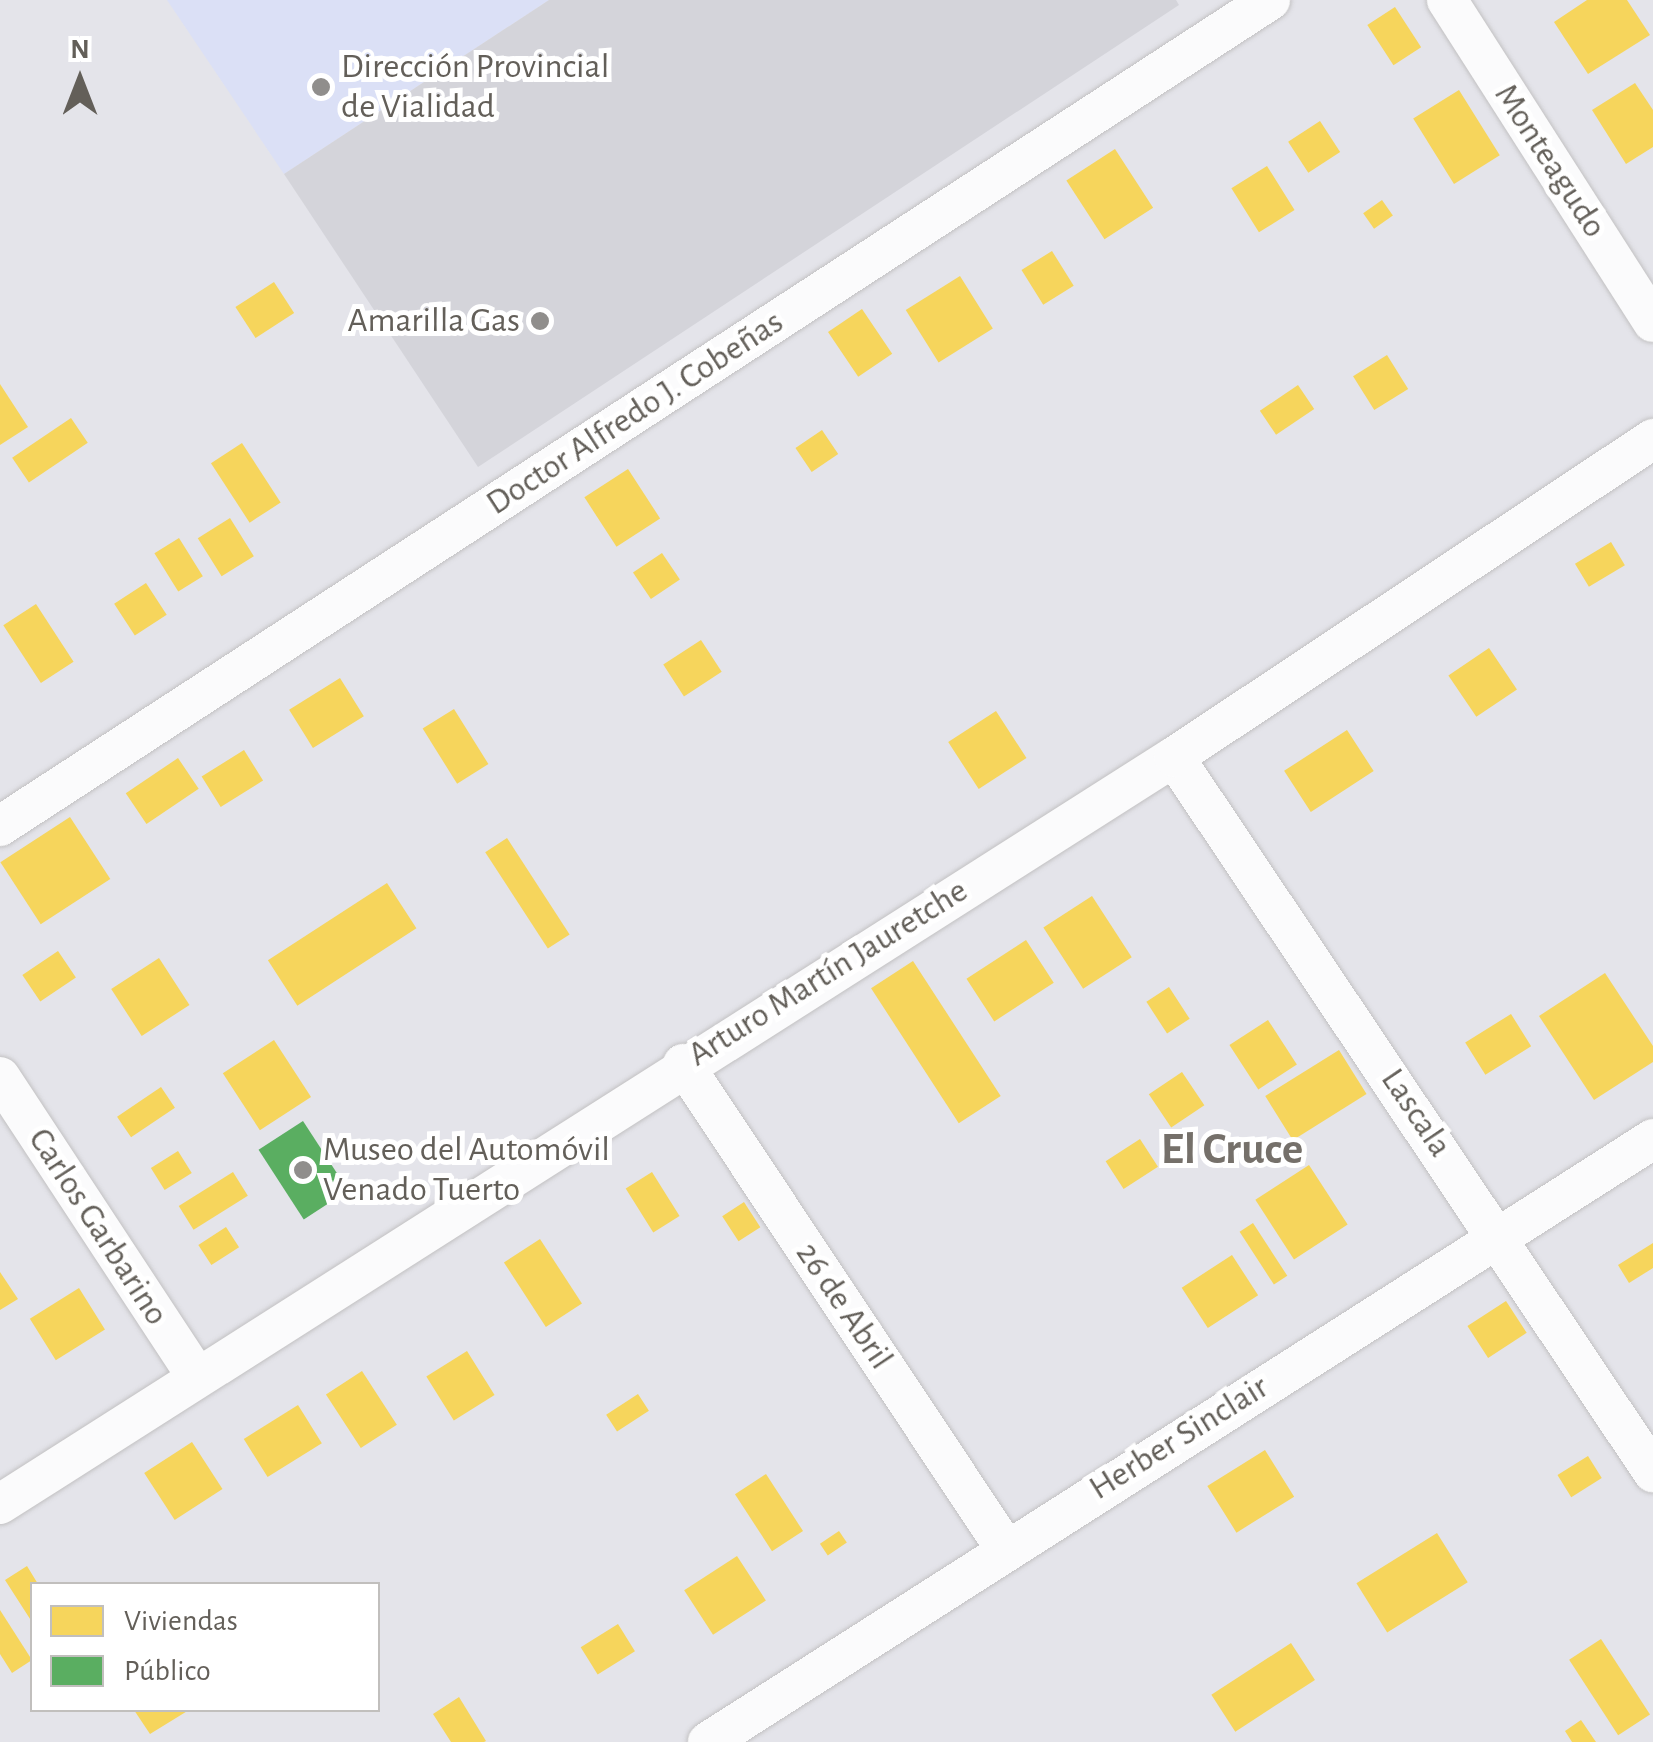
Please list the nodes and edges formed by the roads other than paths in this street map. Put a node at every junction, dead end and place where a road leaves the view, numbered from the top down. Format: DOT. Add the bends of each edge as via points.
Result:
graph roads {
  1 [pos="1270,0"];
  2 [pos="1448,0"];
  3 [pos="1653,322"];
  4 [pos="1653,438"];
  5 [pos="1174,756"];
  6 [pos="0,826"];
  7 [pos="683,1064"];
  8 [pos="0,1077"];
  9 [pos="1653,1139"];
  10 [pos="1500,1236"];
  11 [pos="196,1377"];
  12 [pos="1653,1472"];
  13 [pos="0,1504"];
  14 [pos="1004,1548"];
  15 [pos="708,1742"];
  1 -- 6 [label="street, Doctor Alfredo J. Cobeñas"];
  2 -- 3 [label="street, Monteagudo"];
  4 -- 5 [label="street, Arturo Martín Jauretche"];
  5 -- 7 [label="street, Arturo Martín Jauretche"];
  5 -- 10 [label="street, Lascala"];
  7 -- 11 [label="street, Arturo Martín Jauretche"];
  7 -- 14 [label="street, 26 de Abril"];
  8 -- 11 [label="street, Carlos Garbarino"];
  9 -- 10 [label="street, Herber Sinclair"];
  10 -- 12 [label="street, Lascala"];
  10 -- 14 [label="street, Herber Sinclair"];
  11 -- 13 [label="street, Arturo Martín Jauretche"];
  14 -- 15 [label="street, Herber Sinclair"];
}
